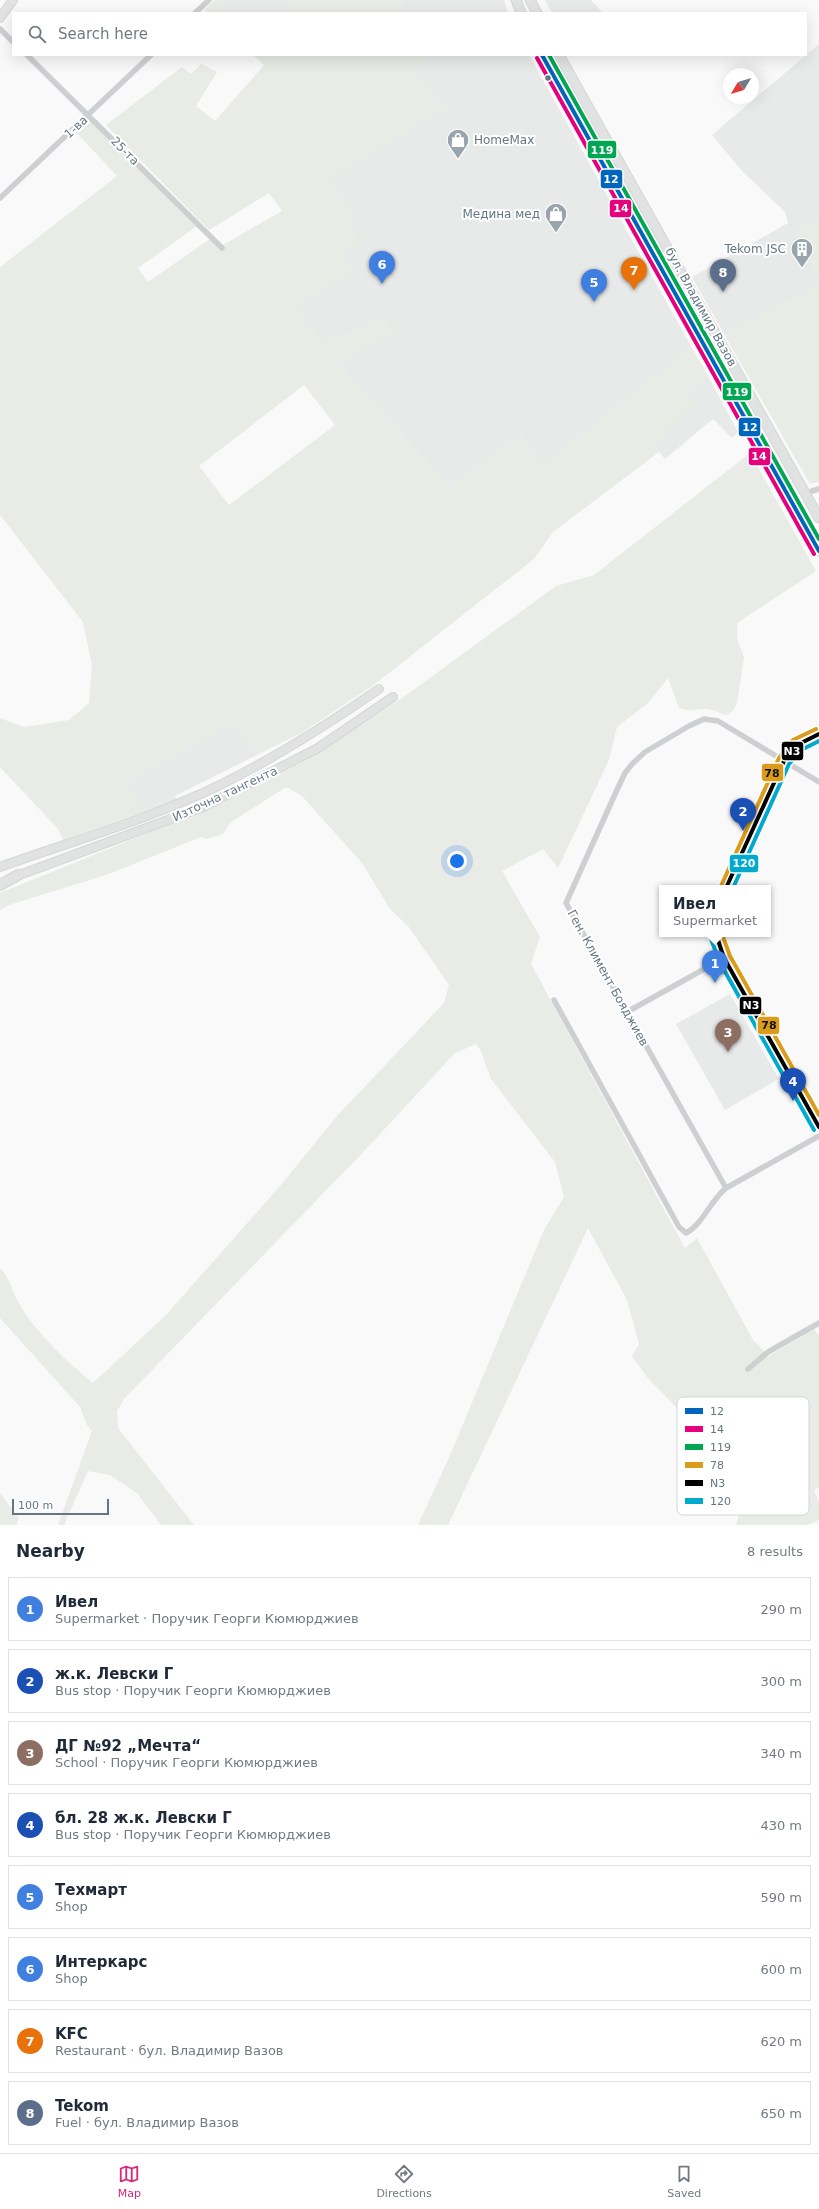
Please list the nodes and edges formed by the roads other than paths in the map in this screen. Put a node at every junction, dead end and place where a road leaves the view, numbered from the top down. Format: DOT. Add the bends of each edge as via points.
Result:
graph roads {
  1 [pos="13,0"];
  2 [pos="208,0"];
  3 [pos="516,0"];
  4 [pos="530,0"];
  5 [pos="196,12"];
  6 [pos="521,12"];
  7 [pos="536,12"];
  8 [pos="0,18"];
  9 [pos="0,29"];
  10 [pos="12,41"];
  11 [pos="28,56"];
  12 [pos="150,56"];
  13 [pos="543,56"];
  14 [pos="560,56"];
  15 [pos="89,115"];
  16 [pos="0,198"];
  17 [pos="222,248"];
  18 [pos="819,489"];
  19 [pos="812,491"];
  20 [pos="819,518"];
  21 [pos="819,551"];
  22 [pos="379,689"];
  23 [pos="393,697"];
  24 [pos="819,734"];
  25 [pos="784,761"];
  26 [pos="819,782"];
  27 [pos="0,867"];
  28 [pos="18,875"];
  29 [pos="0,883"];
  30 [pos="727,885"];
  31 [pos="717,937"];
  32 [pos="724,958"];
  33 [pos="554,1000"];
  34 [pos="627,1012"];
  35 [pos="819,1127"];
  36 [pos="819,1136"];
  37 [pos="726,1188"];
  38 [pos="819,1323"];
  39 [pos="748,1369"];
  1 -- 8 [label="street"];
  2 -- 5 [label="street"];
  3 -- 6 [label="main road"];
  4 -- 7 [label="main road"];
  9 -- 10 [label="street"];
  11 -- 15 [label="street, 25-та"];
  12 -- 15 [label="street, 1-ва"];
  13 -- 21 [label="main road, бул. Владимир Вазов"];
  14 -- 20 [label="main road, бул. Владимир Вазов"];
  15 -- 16 [label="street, 1-ва"];
  15 -- 17 [label="street, 25-та"];
  18 -- 19 [label="street"];
  22 -- 27 [label="street, Източна тангента" via="305,738 218,786 168,807"];
  23 -- 28 [label="street, Източна тангента" via="318,748 203,807"];
  24 -- 25 [label="street" via="797,745"];
  25 -- 26 [label="street, Ген. Климент Бояджиев"];
  25 -- 30 [label="street"];
  25 -- 34 [label="street, Ген. Климент Бояджиев" via="718,721 704,720 645,752 625,772 566,903"];
  28 -- 29 [label="highway"];
  31 -- 32 [label="street"];
  32 -- 34 [label="street"];
  32 -- 35 [label="street"];
  33 -- 37 [label="street" via="679,1228 686,1233 693,1229"];
  34 -- 37 [label="street, Ген. Климент Бояджиев"];
  36 -- 37 [label="street"];
  38 -- 39 [label="street" via="768,1352"];
}
